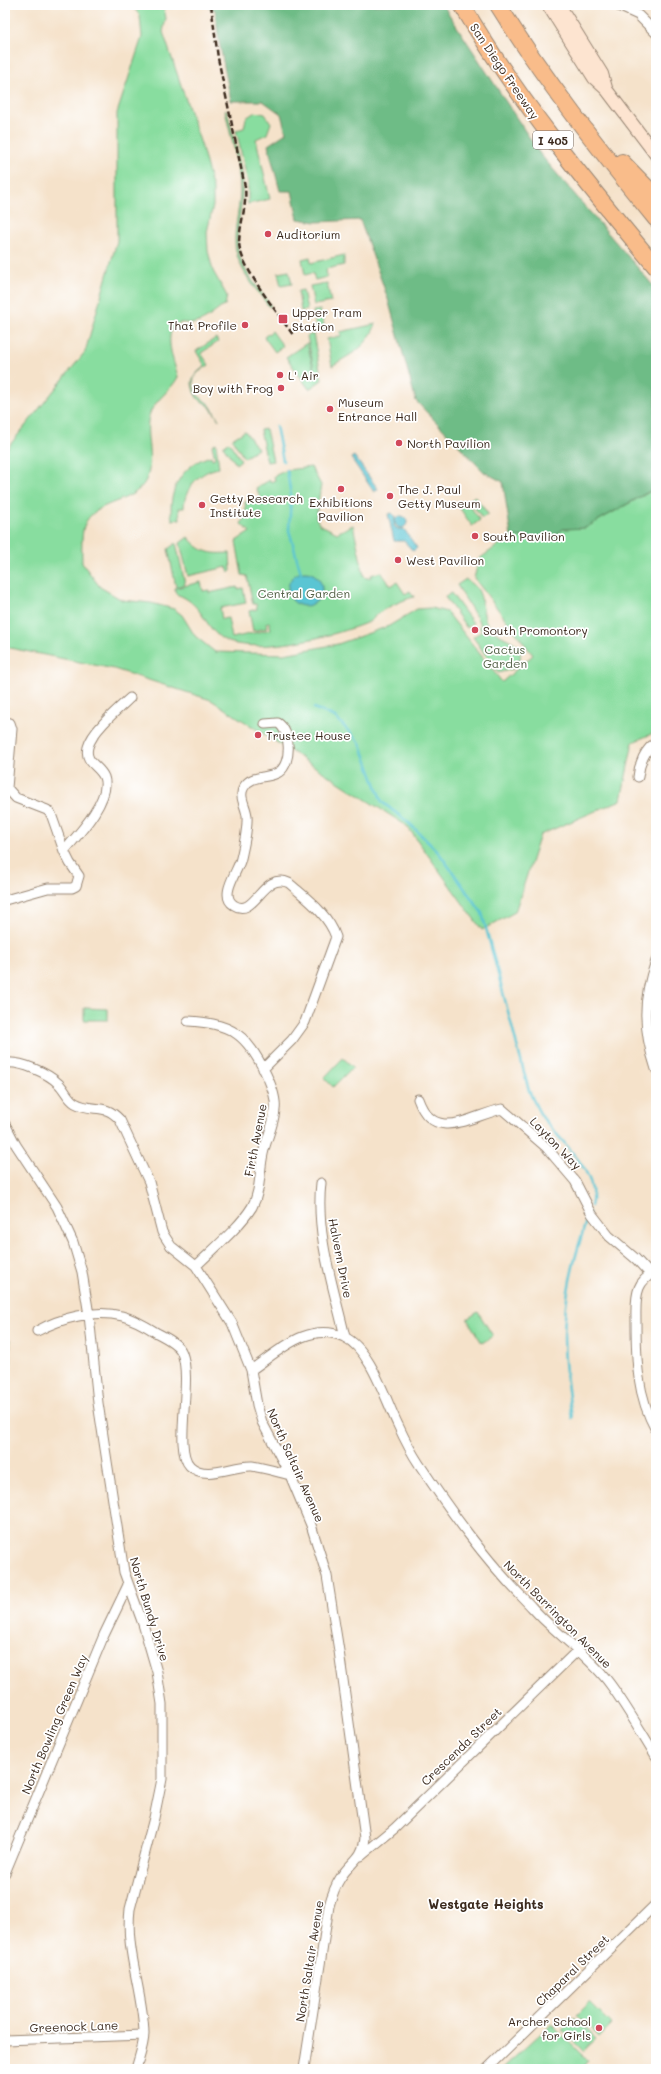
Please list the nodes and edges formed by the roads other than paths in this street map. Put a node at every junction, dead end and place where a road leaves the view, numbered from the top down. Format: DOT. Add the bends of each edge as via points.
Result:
graph roads {
  1 [pos="462,5"];
  2 [pos="471,5"];
  3 [pos="498,5"];
  4 [pos="548,5"];
  5 [pos="559,5"];
  6 [pos="616,5"];
  7 [pos="656,33"];
  8 [pos="606,89"];
  9 [pos="561,99"];
  10 [pos="656,155"];
  11 [pos="656,197"];
  12 [pos="656,219"];
  13 [pos="656,254"];
  14 [pos="656,267"];
  15 [pos="130,698"];
  16 [pos="5,722"];
  17 [pos="265,724"];
  18 [pos="656,743"];
  19 [pos="638,777"];
  20 [pos="64,851"];
  21 [pos="5,900"];
  22 [pos="656,961"];
  23 [pos="188,1021"];
  24 [pos="5,1064"];
  25 [pos="263,1069"];
  26 [pos="656,1069"];
  27 [pos="418,1099"];
  28 [pos="5,1124"];
  29 [pos="321,1183"];
  30 [pos="196,1266"];
  31 [pos="653,1272"];
  32 [pos="89,1315"];
  33 [pos="37,1331"];
  34 [pos="346,1337"];
  35 [pos="251,1370"];
  36 [pos="656,1430"];
  37 [pos="290,1475"];
  38 [pos="128,1585"];
  39 [pos="578,1650"];
  40 [pos="656,1756"];
  41 [pos="360,1858"];
  42 [pos="5,1873"];
  43 [pos="656,1904"];
  44 [pos="144,2035"];
  45 [pos="5,2040"];
  46 [pos="136,2069"];
  47 [pos="304,2069"];
  48 [pos="487,2069"];
  1 -- 14 [label="highway, San Diego Freeway / I 405" via="489,50 539,122"];
  2 -- 13 [label="highway" via="485,30 543,114"];
  3 -- 9 [label="highway, I 405"];
  4 -- 8 [label="main road" via="594,78"];
  5 -- 8 [label="main road" via="602,74"];
  6 -- 7 [label="street" via="638,15"];
  8 -- 10 [label="main road"];
  9 -- 11 [label="highway"];
  9 -- 12 [label="highway, I 405"];
  15 -- 20 [label="street" via="98,731 88,746 88,757 104,778 105,788 95,812"];
  16 -- 20 [label="street" via="10,723 12,728 7,788 16,798 51,814"];
  17 -- 25 [label="street" via="278,723 284,730 287,736 286,764 274,775 256,778 244,786 242,793 247,821 240,865 228,892 229,899 233,905 247,906 268,884 276,880 284,881 322,913 332,925 336,937 305,1022 292,1040"];
  18 -- 19 [label="street" via="642,760"];
  20 -- 21 [label="street" via="78,872 79,882 76,886 48,888"];
  22 -- 26 [label="street" via="645,1001 645,1022 648,1046"];
  23 -- 25 [label="street, Firth Avenue" via="207,1022 236,1033 248,1045"];
  24 -- 30 [label="street, North Saltair Avenue" via="22,1065 53,1079 74,1103 83,1107 105,1109 120,1120 149,1182 162,1232 171,1246"];
  25 -- 30 [label="street, Firth Avenue" via="272,1087 276,1111 265,1143 258,1192 243,1218"];
  27 -- 31 [label="street, Layton Way" via="423,1113 432,1121 441,1124 453,1124 502,1109 510,1114 546,1147 575,1181 592,1214 609,1236"];
  28 -- 32 [label="street, North Bundy Drive" via="57,1207 73,1242 82,1272"];
  29 -- 34 [label="street, Halvern Drive" via="319,1199 324,1247"];
  30 -- 35 [label="street, North Saltair Avenue" via="232,1323"];
  31 -- 36 [label="street" via="639,1287 636,1298 636,1343 638,1376 643,1399"];
  32 -- 33 [label="street" via="66,1318"];
  32 -- 37 [label="street" via="107,1314 128,1318 169,1340 182,1352 186,1390 183,1456 191,1466 200,1471 213,1472 237,1466 252,1466"];
  32 -- 38 [label="street, North Bundy Drive" via="98,1403"];
  34 -- 35 [label="street" via="330,1332 302,1336"];
  34 -- 39 [label="street, North Barrington Avenue" via="366,1357 417,1460 470,1537 520,1595"];
  35 -- 37 [label="street, North Saltair Avenue" via="262,1422"];
  37 -- 41 [label="street, North Saltair Avenue" via="311,1525 327,1576 365,1830 365,1844"];
  38 -- 42 [label="street, North Bowling Green Way" via="104,1635"];
  38 -- 44 [label="street, North Bundy Drive" via="157,1672 162,1704 162,1779 128,1923"];
  39 -- 40 [label="street, North Barrington Avenue" via="610,1683"];
  39 -- 41 [label="street, Crescenda Street"];
  41 -- 47 [label="street, North Saltair Avenue" via="342,1875 334,1888 329,1906"];
  43 -- 48 [label="street, Chaparal Street"];
  44 -- 45 [label="street, Greenock Lane"];
  44 -- 46 [label="street, North Bundy Drive"];
}
